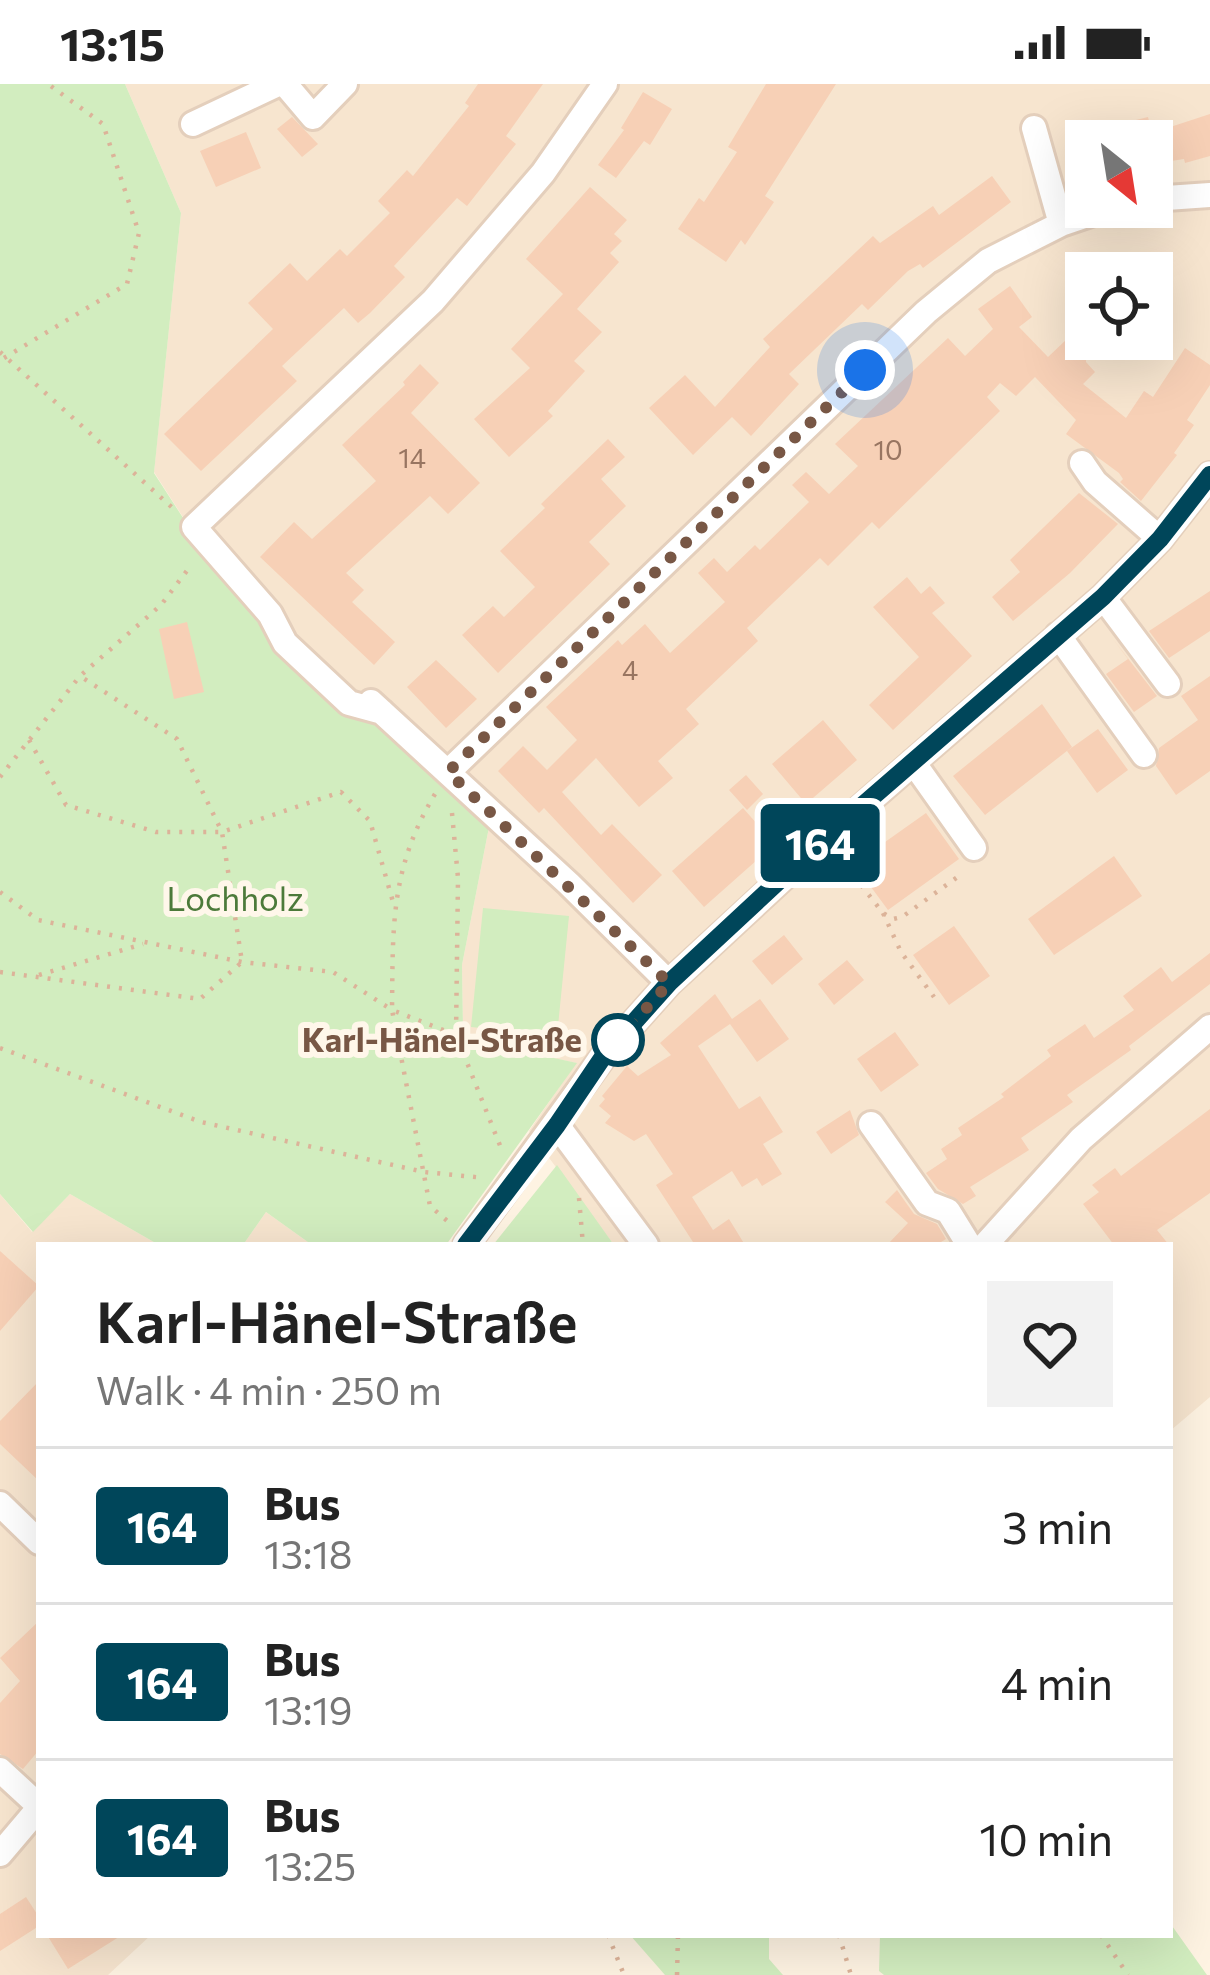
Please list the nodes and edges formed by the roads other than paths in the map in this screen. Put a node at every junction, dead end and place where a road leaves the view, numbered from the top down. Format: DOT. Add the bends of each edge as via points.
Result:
graph roads {
  1 [pos="282,84"];
  2 [pos="345,84"];
  3 [pos="605,84"];
  4 [pos="193,124"];
  5 [pos="1034,128"];
  6 [pos="1210,195"];
  7 [pos="1173,198"];
  8 [pos="1065,223"];
  9 [pos="1061,224"];
  10 [pos="1082,464"];
  11 [pos="1210,475"];
  12 [pos="1160,539"];
  13 [pos="1103,597"];
  14 [pos="1058,635"];
  15 [pos="1168,684"];
  16 [pos="1144,755"];
  17 [pos="913,762"];
  18 [pos="448,772"];
  19 [pos="974,848"];
  20 [pos="669,983"];
  21 [pos="1210,1027"];
  22 [pos="871,1124"];
  23 [pos="557,1125"];
  24 [pos="469,1242"];
  25 [pos="644,1242"];
  26 [pos="967,1242"];
  27 [pos="988,1242"];
  28 [pos="0,1504"];
  29 [pos="36,1539"];
  30 [pos="0,1770"];
  31 [pos="36,1804"];
  32 [pos="36,1811"];
  33 [pos="0,1854"];
  1 -- 2 [label="street" via="313,117"];
  1 -- 4 [label="street"];
  3 -- 18 [label="street" via="543,173 433,301 200,536 270,614 285,643 349,703 382,712"];
  5 -- 9 [label="street"];
  6 -- 7 [label="street"];
  8 -- 9 [label="street"];
  9 -- 18 [label="street" via="988,261 926,312"];
  10 -- 12 [label="street"];
  11 -- 12 [label="street"];
  12 -- 13 [label="street"];
  13 -- 14 [label="street"];
  13 -- 15 [label="street"];
  14 -- 16 [label="street"];
  14 -- 17 [label="street"];
  17 -- 19 [label="street"];
  17 -- 20 [label="street"];
  18 -- 20 [label="street"];
  20 -- 23 [label="street"];
  21 -- 27 [label="street" via="1081,1139"];
  22 -- 26 [label="street" via="927,1203 948,1211"];
  23 -- 24 [label="street"];
  23 -- 25 [label="street"];
  28 -- 29 [label="street"];
  30 -- 31 [label="street"];
  32 -- 33 [label="street"];
}
